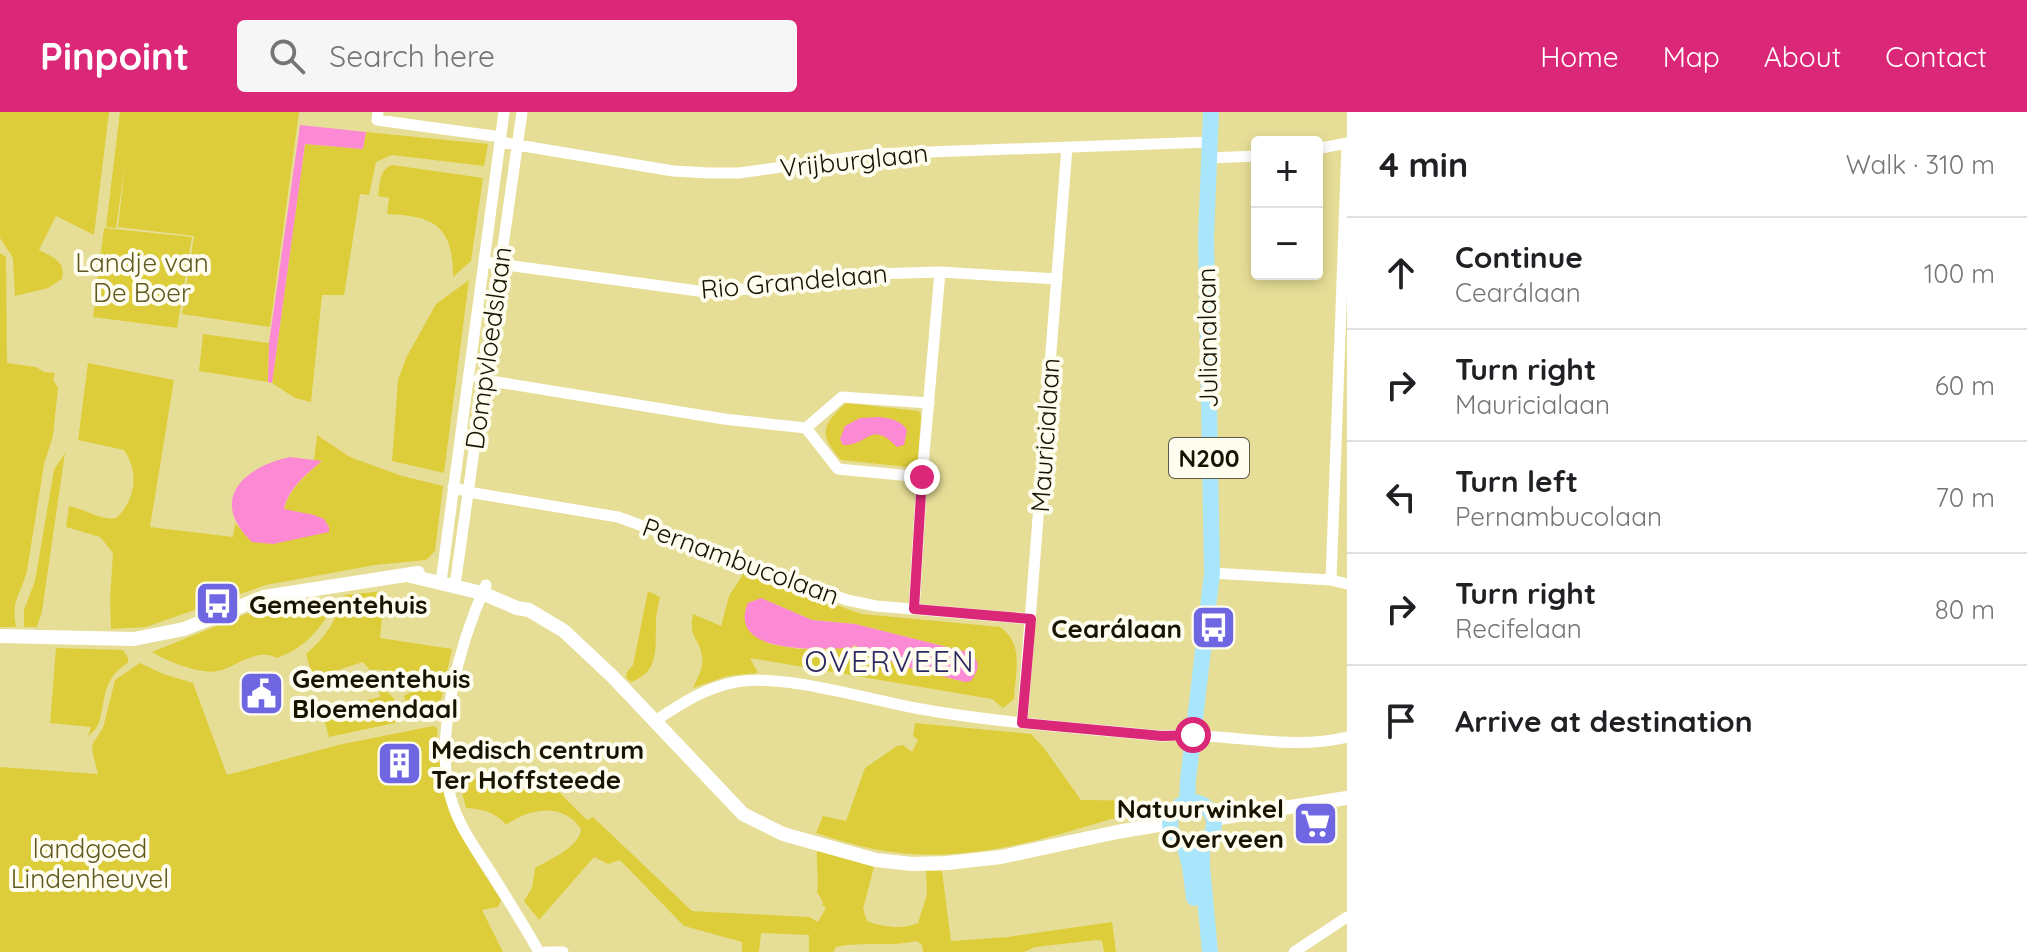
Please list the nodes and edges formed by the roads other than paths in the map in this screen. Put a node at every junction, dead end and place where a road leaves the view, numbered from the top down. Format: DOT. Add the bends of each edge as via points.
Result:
graph roads {
  1 [pos="378,112"];
  2 [pos="504,112"];
  3 [pos="522,112"];
  4 [pos="1211,112"];
  5 [pos="500,139"];
  6 [pos="518,144"];
  7 [pos="1347,145"];
  8 [pos="1067,147"];
  9 [pos="1323,148"];
  10 [pos="1210,150"];
  11 [pos="1251,155"];
  12 [pos="484,262"];
  13 [pos="500,264"];
  14 [pos="940,272"];
  15 [pos="1057,279"];
  16 [pos="468,377"];
  17 [pos="484,380"];
  18 [pos="929,403"];
  19 [pos="806,428"];
  20 [pos="922,477"];
  21 [pos="453,487"];
  22 [pos="468,492"];
  23 [pos="1212,573"];
  24 [pos="449,579"];
  25 [pos="1331,580"];
  26 [pos="1347,584"];
  27 [pos="484,589"];
  28 [pos="914,609"];
  29 [pos="1031,619"];
  30 [pos="0,636"];
  31 [pos="655,721"];
  32 [pos="1022,723"];
  33 [pos="1193,735"];
  34 [pos="1347,737"];
  35 [pos="1347,798"];
  36 [pos="1187,802"];
  37 [pos="1213,819"];
  38 [pos="1170,823"];
  39 [pos="1202,843"];
  40 [pos="1184,844"];
  41 [pos="1347,917"];
  42 [pos="539,952"];
  43 [pos="546,952"];
  44 [pos="563,952"];
  45 [pos="1200,952"];
  46 [pos="1210,952"];
  47 [pos="1294,952"];
  1 -- 5 [label="street" via="377,120"];
  2 -- 5 [label="street, Dompvloedslaan"];
  3 -- 6 [label="street, Dompvloedslaan"];
  4 -- 10 [label="main road, Julianalaan / N200"];
  5 -- 6 [label="street, Vrijburglaan"];
  5 -- 12 [label="street, Dompvloedslaan"];
  6 -- 8 [label="street, Vrijburglaan" via="709,173 873,154"];
  6 -- 13 [label="street, Dompvloedslaan"];
  7 -- 9 [label="street"];
  7 -- 25 [label="street"];
  8 -- 10 [label="street, Vrijburglaan"];
  8 -- 15 [label="street, Mauricialaan"];
  10 -- 11 [label="street, Vrijburglaan"];
  10 -- 23 [label="main road, Julianalaan / N200" via="1206,236"];
  12 -- 13 [label="street, Rio Grandelaan"];
  12 -- 16 [label="street, Dompvloedslaan"];
  13 -- 14 [label="street, Rio Grandelaan" via="713,293 871,274"];
  13 -- 17 [label="street, Dompvloedslaan"];
  14 -- 15 [label="street, Rio Grandelaan"];
  14 -- 18 [label="street"];
  15 -- 29 [label="street, Mauricialaan"];
  16 -- 17 [label="street"];
  16 -- 21 [label="street, Dompvloedslaan"];
  17 -- 19 [label="street"];
  17 -- 22 [label="street, Dompvloedslaan"];
  18 -- 19 [label="street" via="842,397"];
  18 -- 20 [label="street"];
  19 -- 20 [label="street" via="838,469"];
  20 -- 28 [label="street"];
  21 -- 22 [label="street, Pernambucolaan"];
  21 -- 24 [label="street, Dompvloedslaan"];
  22 -- 24 [label="street, Dompvloedslaan"];
  22 -- 28 [label="street, Pernambucolaan" via="618,517 847,600"];
  23 -- 25 [label="street"];
  23 -- 33 [label="main road, Julianalaan / N200"];
  24 -- 27 [label="street"];
  24 -- 30 [label="street" via="411,576 264,597 184,629 134,639"];
  25 -- 26 [label="street"];
  27 -- 31 [label="street" via="520,601 564,631"];
  27 -- 42 [label="street" via="459,656 447,721 447,770 452,803 465,832"];
  28 -- 29 [label="street, Pernambucolaan"];
  29 -- 32 [label="street, Mauricialaan"];
  31 -- 32 [label="street" via="700,692 737,681 765,680"];
  31 -- 38 [label="street" via="743,814 783,834 876,860 912,864 1001,857"];
  32 -- 33 [label="street"];
  33 -- 34 [label="street" via="1290,743"];
  33 -- 36 [label="main road, Julianalaan / N200"];
  35 -- 37 [label="street"];
  36 -- 37 [label="main road" via="1204,806"];
  36 -- 38 [label="main road" via="1175,810"];
  37 -- 39 [label="main road" via="1212,832"];
  38 -- 40 [label="main road"];
  39 -- 40 [label="main road"];
  39 -- 46 [label="main road"];
  40 -- 45 [label="main road"];
  41 -- 47 [label="street"];
  43 -- 44 [label="street"];
}
